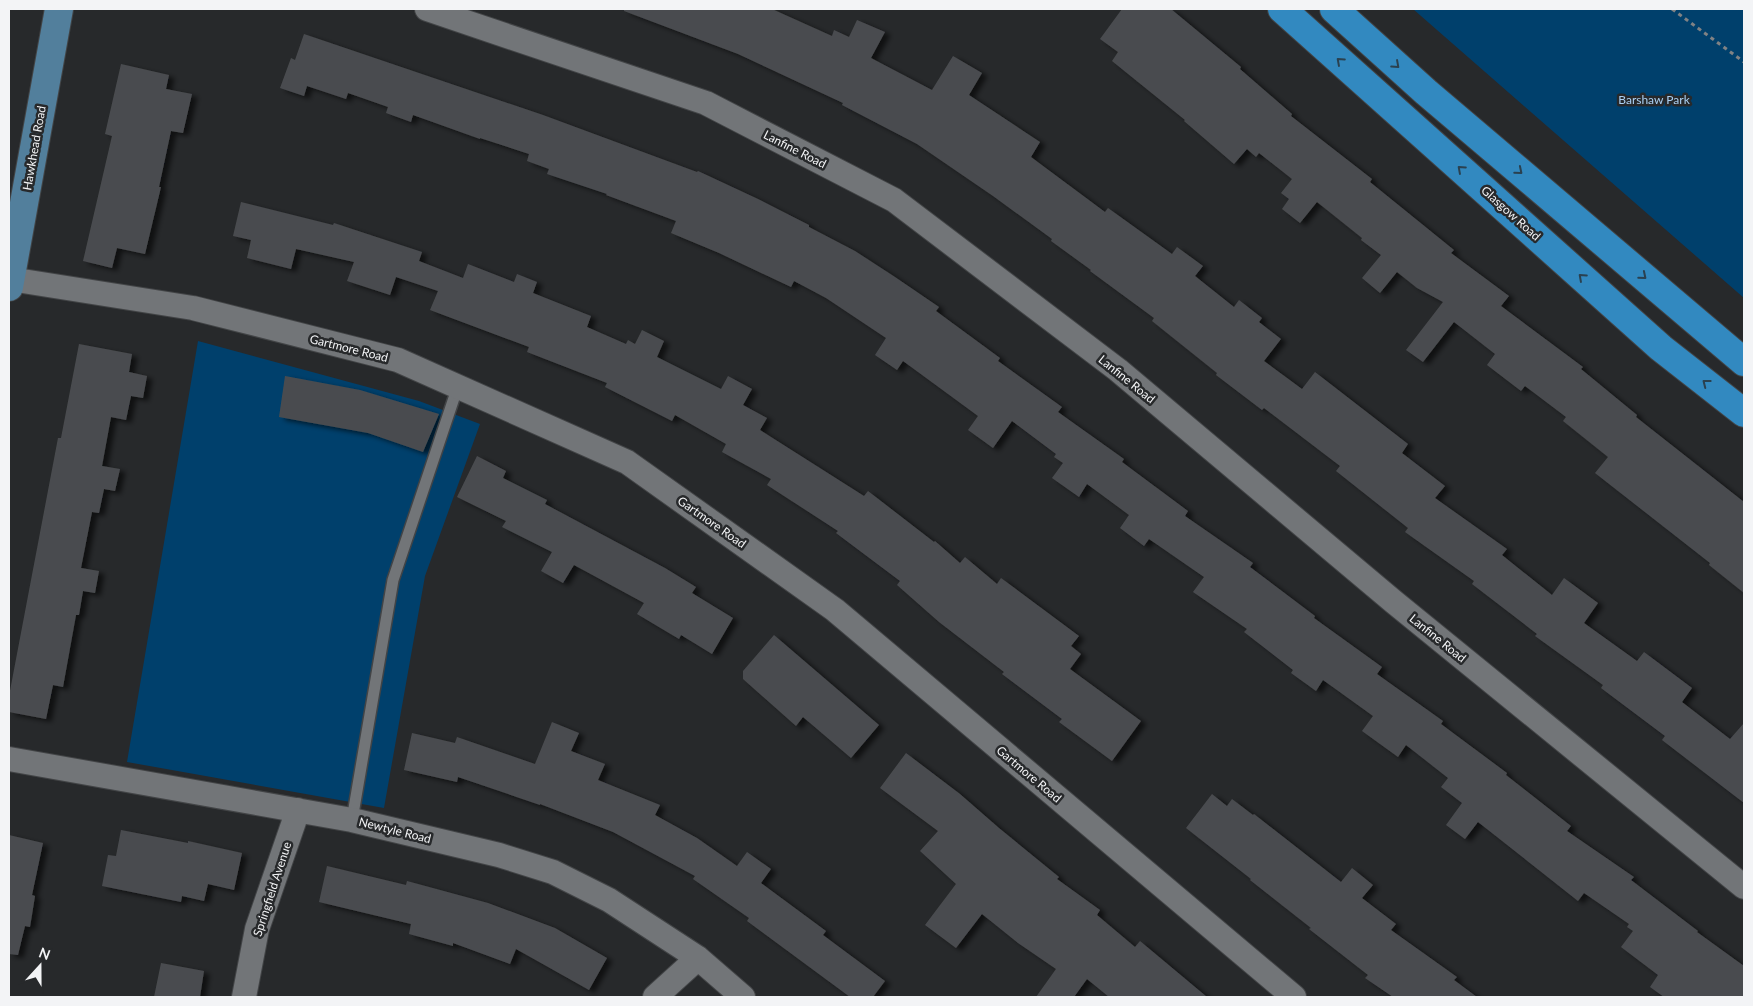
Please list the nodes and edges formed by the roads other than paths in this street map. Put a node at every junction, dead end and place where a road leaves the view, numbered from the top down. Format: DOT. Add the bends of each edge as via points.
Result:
graph roads {
  1 [pos="58,9"];
  2 [pos="428,9"];
  3 [pos="1282,9"];
  4 [pos="1334,9"];
  5 [pos="10,283"];
  6 [pos="1744,362"];
  7 [pos="458,386"];
  8 [pos="1744,413"];
  9 [pos="9,759"];
  10 [pos="298,810"];
  11 [pos="352,820"];
  12 [pos="1744,887"];
  13 [pos="698,958"];
  14 [pos="244,997"];
  15 [pos="655,997"];
  16 [pos="744,997"];
  17 [pos="1294,997"];
  1 -- 5 [label="street, Hawkhead Road"];
  2 -- 12 [label="street, Lanfine Road" via="706,103 894,200 1118,370 1394,602"];
  8 -- 3 [label="main road, Glasgow Road, one-way" via="1661,348"];
  4 -- 6 [label="main road, one-way" via="1426,92"];
  5 -- 7 [label="street, Gartmore Road" via="193,308 398,360"];
  7 -- 11 [label="lane" via="393,580"];
  7 -- 17 [label="street, Gartmore Road" via="627,462 836,610"];
  9 -- 10 [label="street, Newtyle Road"];
  10 -- 11 [label="street, Newtyle Road"];
  10 -- 14 [label="street, Springfield Avenue" via="257,929"];
  11 -- 13 [label="street, Newtyle Road" via="499,855 553,872 608,900"];
  13 -- 15 [label="street"];
  13 -- 16 [label="street, Newtyle Road"];
}
